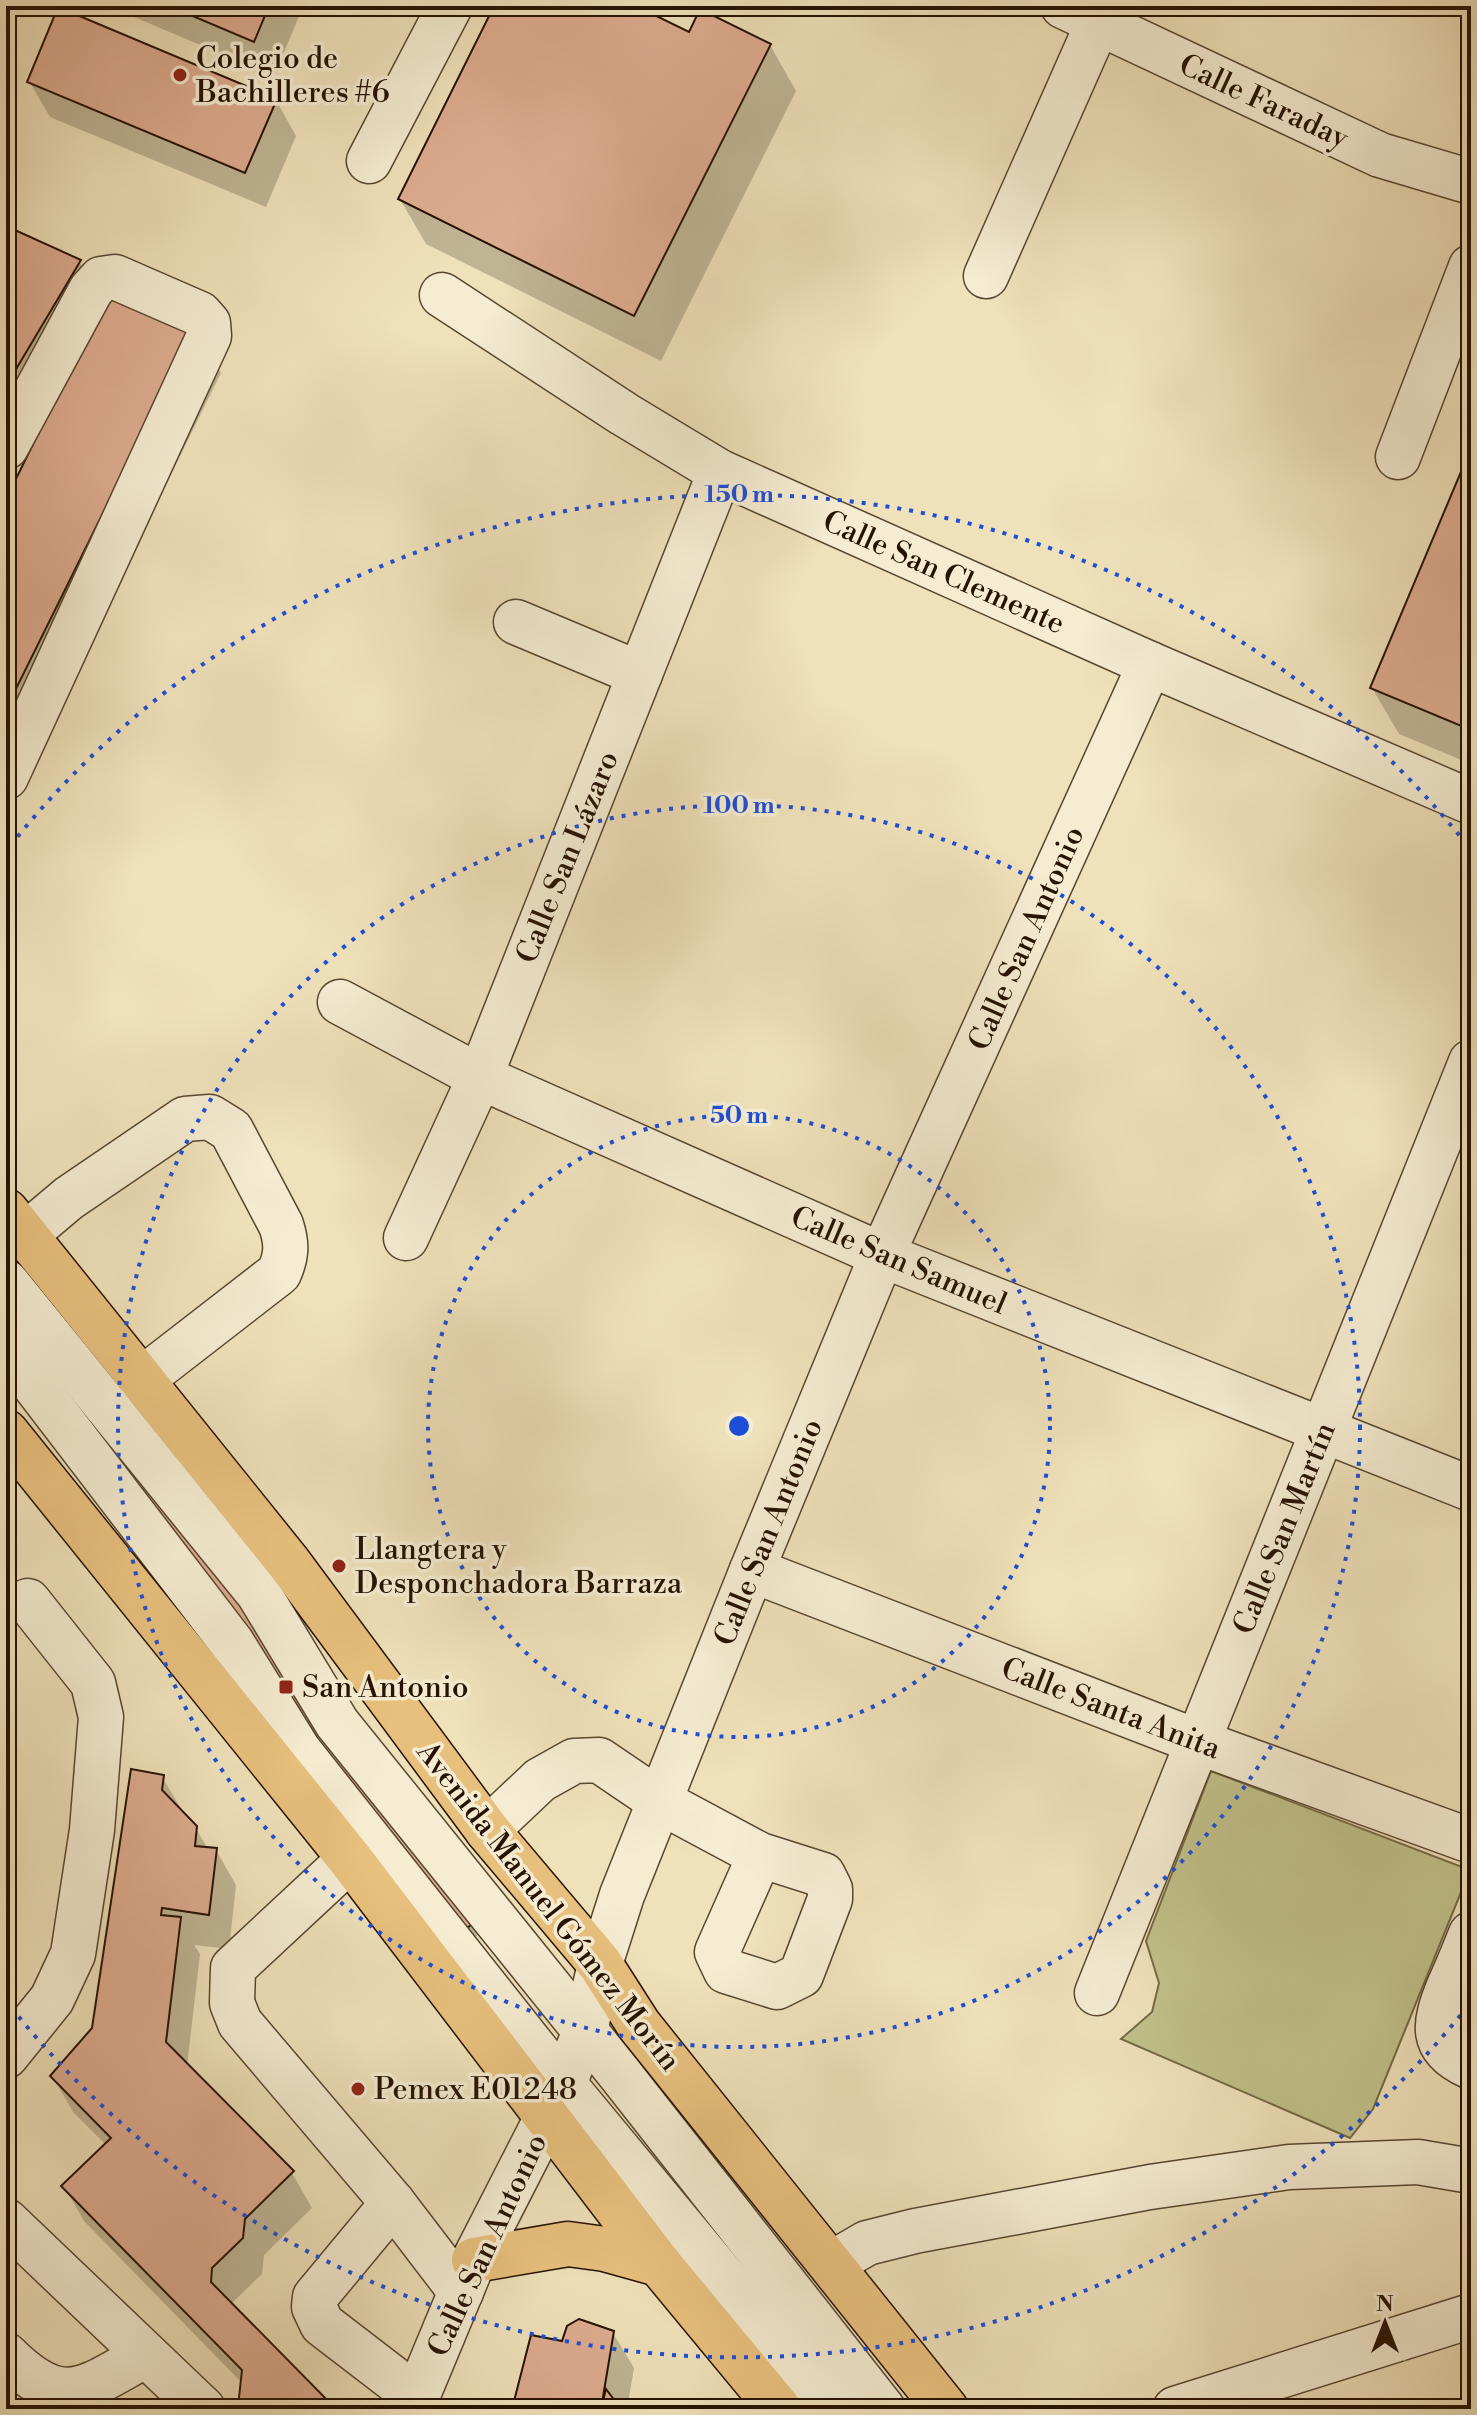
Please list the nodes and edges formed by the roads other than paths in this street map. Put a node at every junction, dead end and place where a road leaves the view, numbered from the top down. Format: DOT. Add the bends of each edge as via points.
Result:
graph roads {
  1 [pos="450,6"];
  2 [pos="1081,14"];
  3 [pos="369,161"];
  4 [pos="1471,182"];
  5 [pos="1471,267"];
  6 [pos="986,276"];
  7 [pos="442,295"];
  8 [pos="6,447"];
  9 [pos="1398,457"];
  10 [pos="720,472"];
  11 [pos="516,622"];
  12 [pos="1150,664"];
  13 [pos="640,674"];
  14 [pos="6,777"];
  15 [pos="1471,802"];
  16 [pos="340,1002"];
  17 [pos="1471,1062"];
  18 [pos="480,1077"];
  19 [pos="15,1223"];
  20 [pos="406,1238"];
  21 [pos="882,1255"];
  22 [pos="6,1282"];
  23 [pos="6,1348"];
  24 [pos="141,1380"];
  25 [pos="1323,1432"];
  26 [pos="11,1448"];
  27 [pos="1471,1489"];
  28 [pos="752,1570"];
  29 [pos="28,1601"];
  30 [pos="1198,1742"];
  31 [pos="661,1802"];
  32 [pos="487,1830"];
  33 [pos="1471,1841"];
  34 [pos="760,1855"];
  35 [pos="350,1859"];
  36 [pos="1471,1934"];
  37 [pos="600,1964"];
  38 [pos="1097,1993"];
  39 [pos="585,2031"];
  40 [pos="6,2056"];
  41 [pos="1471,2067"];
  42 [pos="556,2101"];
  43 [pos="1471,2171"];
  44 [pos="393,2203"];
  45 [pos="12,2238"];
  46 [pos="659,2264"];
  47 [pos="831,2264"];
  48 [pos="468,2276"];
  49 [pos="1471,2316"];
  50 [pos="6,2355"];
  51 [pos="146,2355"];
  52 [pos="414,2403"];
  53 [pos="203,2409"];
  54 [pos="779,2409"];
  55 [pos="833,2409"];
  56 [pos="883,2409"];
  57 [pos="946,2409"];
  58 [pos="1175,2409"];
  1 -- 3 [label="street"];
  2 -- 4 [label="street, Calle Faraday" via="1380,155"];
  2 -- 6 [label="street"];
  5 -- 9 [label="street"];
  7 -- 10 [label="street, Calle San Clemente"];
  8 -- 14 [label="street" via="101,279 115,277 200,314 208,323 209,336"];
  10 -- 12 [label="street, Calle San Clemente"];
  10 -- 13 [label="street, Calle San Lázaro"];
  11 -- 13 [label="street"];
  12 -- 15 [label="street, Calle San Clemente"];
  12 -- 21 [label="street, Calle San Antonio"];
  13 -- 18 [label="street, Calle San Lázaro"];
  16 -- 18 [label="street, Calle San Samuel"];
  17 -- 25 [label="street, Calle San Martín"];
  18 -- 20 [label="street, Calle San Lázaro"];
  18 -- 21 [label="street, Calle San Samuel"];
  19 -- 24 [label="main road, Avenida Manuel Gómez Morín"];
  19 -- 24 [label="street" via="69,1198 185,1119 210,1117 231,1130 281,1225 286,1258 279,1273"];
  21 -- 25 [label="street, Calle San Samuel"];
  21 -- 28 [label="street, Calle San Antonio"];
  22 -- 39 [label="street" via="259,1594 337,1723"];
  23 -- 42 [label="street" via="232,1643 299,1751"];
  24 -- 32 [label="main road, Avenida Manuel Gómez Morín" via="289,1563"];
  25 -- 27 [label="street, Calle San Samuel"];
  25 -- 30 [label="street, Calle San Martín"];
  26 -- 35 [label="main road"];
  28 -- 30 [label="street, Calle Santa Anita"];
  28 -- 31 [label="street, Calle San Antonio"];
  29 -- 40 [label="street" via="93,1683 101,1717 92,1830 73,1954 52,1999"];
  30 -- 33 [label="street, Calle Santa Anita"];
  30 -- 38 [label="street, Calle San Martín"];
  31 -- 32 [label="street" via="599,1760 574,1761 540,1780"];
  31 -- 34 [label="street"];
  31 -- 37 [label="street, Calle San Antonio"];
  32 -- 37 [label="main road, Avenida Manuel Gómez Morín"];
  35 -- 42 [label="main road"];
  35 -- 44 [label="street" via="233,1968 232,2003 240,2023"];
  36 -- 41 [label="street" via="1436,2018 1444,2049"];
  37 -- 39 [label="street, Calle San Antonio"];
  37 -- 47 [label="main road, Avenida Manuel Gómez Morín" via="639,2025"];
  39 -- 42 [label="street, Calle San Antonio"];
  39 -- 56 [label="street"];
  42 -- 46 [label="main road"];
  42 -- 48 [label="street, Calle San Antonio"];
  42 -- 55 [label="street"];
  43 -- 47 [label="street" via="1418,2162 1289,2167 1150,2187 879,2240"];
  44 -- 48 [label="street"];
  44 -- 52 [label="street" via="315,2297 314,2307 322,2324"];
  45 -- 51 [label="street"];
  46 -- 48 [label="main road" via="568,2244"];
  46 -- 54 [label="main road"];
  47 -- 57 [label="main road, Avenida Manuel Gómez Morín"];
  48 -- 52 [label="street, Calle San Antonio"];
  49 -- 58 [label="street"];
  50 -- 51 [label="street" via="43,2384 81,2390"];
  51 -- 53 [label="street"];
}
